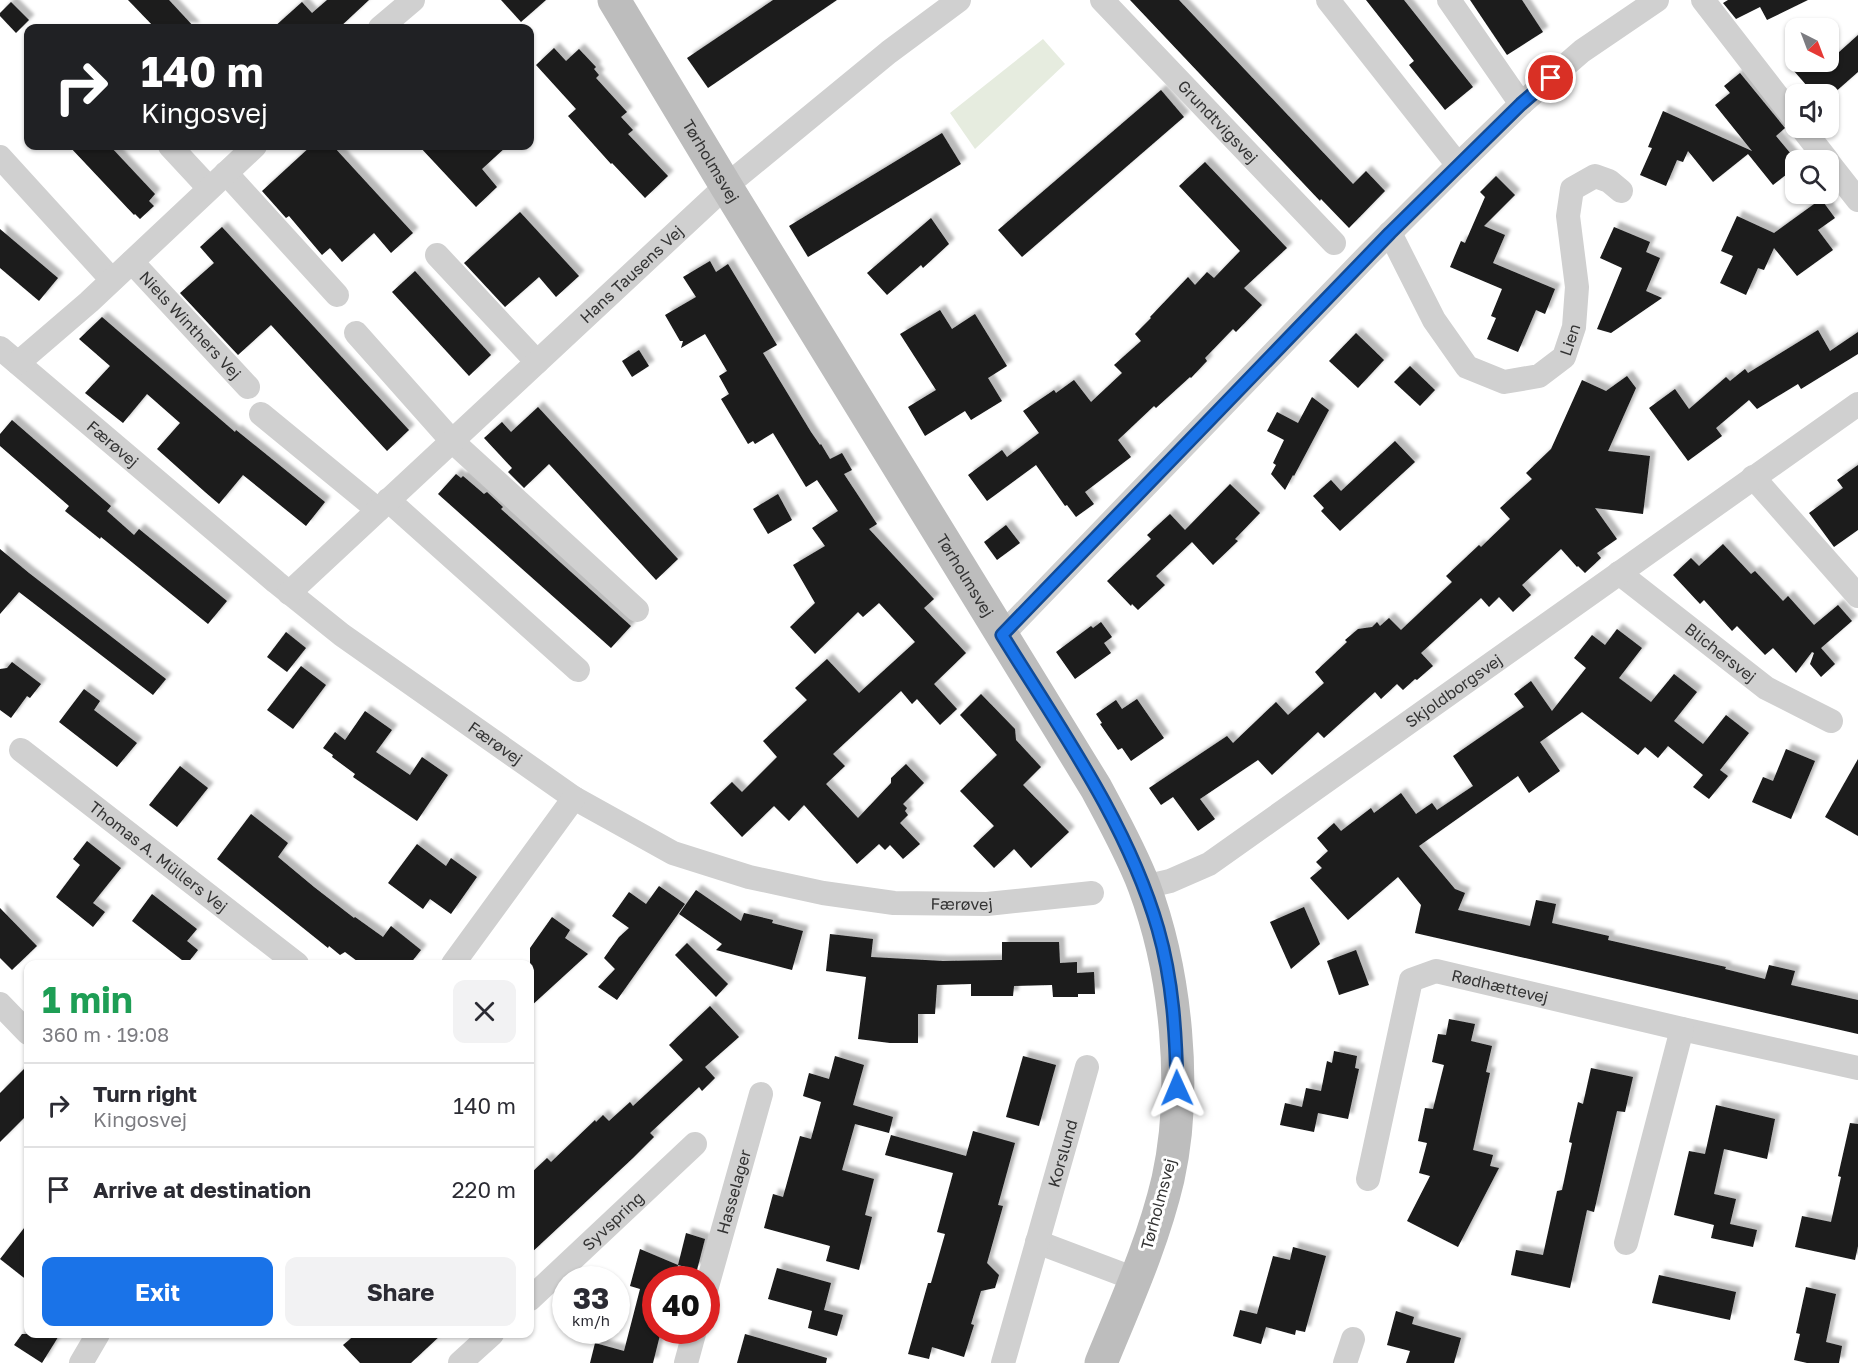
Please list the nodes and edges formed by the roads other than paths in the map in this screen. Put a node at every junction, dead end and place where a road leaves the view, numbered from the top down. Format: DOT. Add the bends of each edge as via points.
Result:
graph roads {
  1 [pos="413,0"];
  2 [pos="614,0"];
  3 [pos="959,0"];
  4 [pos="1102,0"];
  5 [pos="1328,0"];
  6 [pos="1449,0"];
  7 [pos="1657,0"];
  8 [pos="1702,0"];
  9 [pos="385,24"];
  10 [pos="1521,104"];
  11 [pos="1785,106"];
  12 [pos="1810,138"];
  13 [pos="175,150"];
  14 [pos="251,150"];
  15 [pos="1819,150"];
  16 [pos="0,157"];
  17 [pos="1458,165"];
  18 [pos="1839,175"];
  19 [pos="218,181"];
  20 [pos="726,186"];
  21 [pos="1621,191"];
  22 [pos="1858,200"];
  23 [pos="1390,233"];
  24 [pos="1334,243"];
  25 [pos="437,255"];
  26 [pos="132,261"];
  27 [pos="112,280"];
  28 [pos="337,295"];
  29 [pos="356,333"];
  30 [pos="9,355"];
  31 [pos="537,362"];
  32 [pos="248,387"];
  33 [pos="1858,404"];
  34 [pos="261,414"];
  35 [pos="452,441"];
  36 [pos="1753,477"];
  37 [pos="383,505"];
  38 [pos="1618,573"];
  39 [pos="289,593"];
  40 [pos="1858,596"];
  41 [pos="637,610"];
  42 [pos="1002,635"];
  43 [pos="578,670"];
  44 [pos="1831,721"];
  45 [pos="21,750"];
  46 [pos="574,798"];
  47 [pos="1144,887"];
  48 [pos="1092,893"];
  49 [pos="292,960"];
  50 [pos="456,960"];
  51 [pos="0,1004"];
  52 [pos="24,1029"];
  53 [pos="1682,1029"];
  54 [pos="1087,1066"];
  55 [pos="1858,1068"];
  56 [pos="760,1094"];
  57 [pos="695,1144"];
  58 [pos="1368,1179"];
  59 [pos="1037,1242"];
  60 [pos="1626,1243"];
  61 [pos="713,1266"];
  62 [pos="1135,1279"];
  63 [pos="534,1295"];
  64 [pos="96,1338"];
  65 [pos="488,1338"];
  66 [pos="1353,1339"];
  67 [pos="691,1344"];
  68 [pos="81,1363"];
  69 [pos="460,1363"];
  70 [pos="686,1363"];
  71 [pos="1004,1363"];
  72 [pos="1101,1363"];
  73 [pos="1346,1363"];
  1 -- 9 [label="street"];
  2 -- 20 [label="street, Tørholmsvej"];
  3 -- 20 [label="street" via="889,52"];
  4 -- 24 [label="street, Grundtvigsvej"];
  5 -- 17 [label="street"];
  6 -- 10 [label="street"];
  7 -- 10 [label="street" via="1582,51"];
  8 -- 11 [label="street"];
  10 -- 17 [label="street"];
  12 -- 15 [label="street"];
  13 -- 19 [label="street"];
  14 -- 19 [label="street, Niels Winthers Vej"];
  16 -- 27 [label="street, Niels Winthers Vej"];
  17 -- 23 [label="street"];
  18 -- 22 [label="street"];
  19 -- 26 [label="street, Niels Winthers Vej"];
  19 -- 28 [label="street"];
  20 -- 31 [label="street, Hans Tausens Vej"];
  20 -- 42 [label="street, Tørholmsvej"];
  21 -- 23 [label="street, Lien" via="1595,176 1572,189 1568,216 1576,287 1574,327 1564,357 1539,376 1504,382 1467,367 1434,320"];
  23 -- 42 [label="street"];
  25 -- 31 [label="street"];
  26 -- 27 [label="street, Niels Winthers Vej"];
  26 -- 32 [label="street, Niels Winthers Vej"];
  27 -- 30 [label="street, Niels Winthers Vej"];
  29 -- 35 [label="street"];
  30 -- 39 [label="street, Færøvej"];
  31 -- 35 [label="street, Hans Tausens Vej"];
  33 -- 36 [label="street, Skjoldborgsvej"];
  34 -- 37 [label="street"];
  35 -- 37 [label="street, Hans Tausens Vej"];
  35 -- 41 [label="street"];
  36 -- 38 [label="street, Skjoldborgsvej"];
  36 -- 40 [label="street"];
  37 -- 39 [label="street, Hans Tausens Vej"];
  37 -- 43 [label="street"];
  38 -- 44 [label="street, Blichersvej" via="1766,688"];
  38 -- 47 [label="street, Skjoldborgsvej" via="1209,864 1179,878"];
  39 -- 46 [label="street, Færøvej"];
  42 -- 47 [label="street, Tørholmsvej" via="1096,788"];
  45 -- 49 [label="street, Thomas A. Müllers Vej"];
  46 -- 48 [label="street, Færøvej" via="673,853 749,877 823,893 894,903 987,904"];
  46 -- 50 [label="street"];
  47 -- 62 [label="street, Tørholmsvej" via="1158,931 1172,1000 1177,1104 1168,1177"];
  51 -- 52 [label="street"];
  53 -- 55 [label="street, Rødhættevej"];
  53 -- 58 [label="street, Rødhættevej" via="1436,970 1411,980"];
  53 -- 60 [label="street"];
  54 -- 59 [label="street, Korslund"];
  56 -- 61 [label="street, Hasselager"];
  57 -- 63 [label="street, Syvspring"];
  59 -- 62 [label="street"];
  59 -- 71 [label="street, Korslund"];
  62 -- 72 [label="street, Tørholmsvej"];
  64 -- 68 [label="street"];
  65 -- 69 [label="street"];
  66 -- 73 [label="street"];
  67 -- 70 [label="street"];
}
